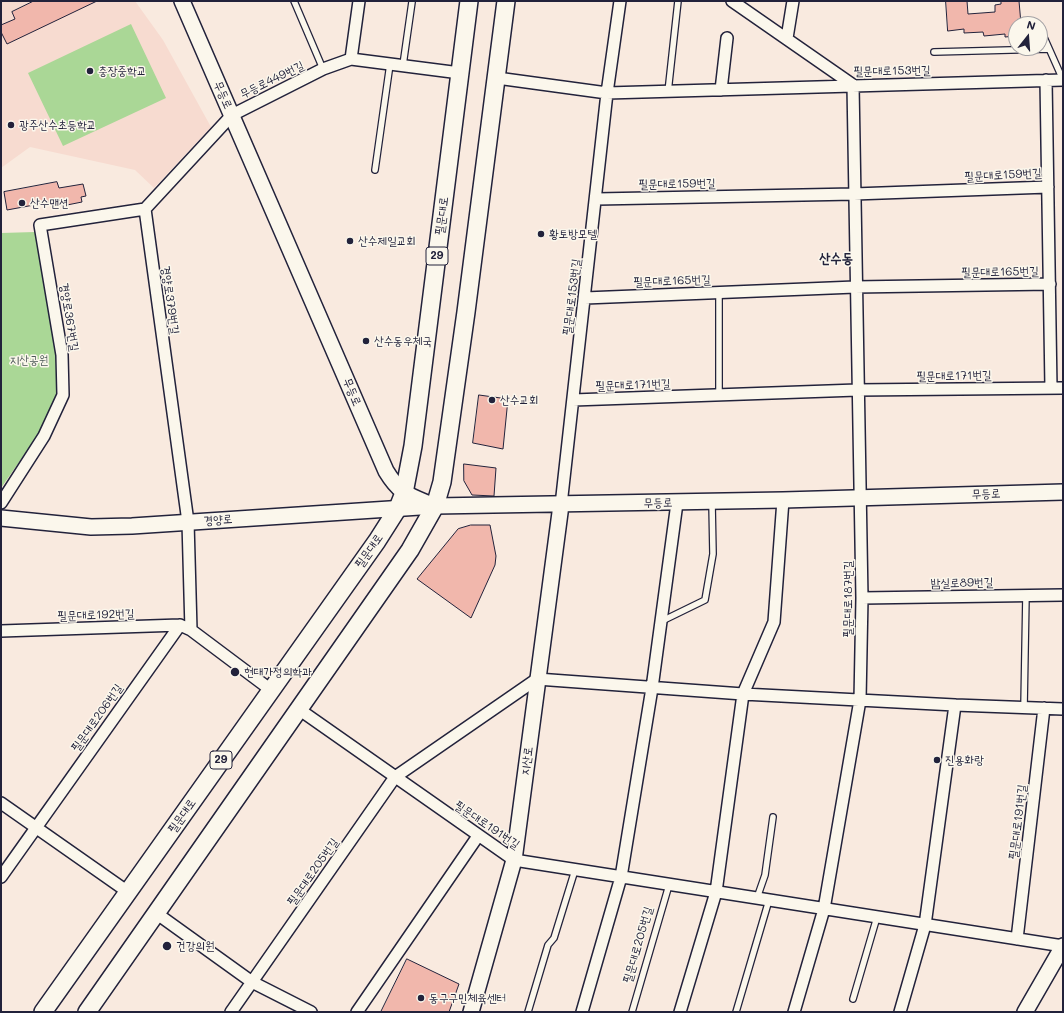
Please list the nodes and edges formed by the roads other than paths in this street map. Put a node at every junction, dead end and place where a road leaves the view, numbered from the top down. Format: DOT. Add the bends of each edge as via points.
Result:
graph roads {
  1 [pos="182,1"];
  2 [pos="294,1"];
  3 [pos="359,1"];
  4 [pos="469,1"];
  5 [pos="506,1"];
  6 [pos="620,1"];
  7 [pos="678,1"];
  8 [pos="732,1"];
  9 [pos="793,1"];
  10 [pos="412,2"];
  11 [pos="727,38"];
  12 [pos="787,38"];
  13 [pos="1049,49"];
  14 [pos="934,52"];
  15 [pos="351,59"];
  16 [pos="390,63"];
  17 [pos="403,65"];
  18 [pos="323,69"];
  19 [pos="460,73"];
  20 [pos="497,78"];
  21 [pos="1046,80"];
  22 [pos="1063,80"];
  23 [pos="853,85"];
  24 [pos="721,90"];
  25 [pos="668,92"];
  26 [pos="607,93"];
  27 [pos="232,114"];
  28 [pos="375,170"];
  29 [pos="1048,187"];
  30 [pos="854,194"];
  31 [pos="597,199"];
  32 [pos="145,209"];
  33 [pos="1050,284"];
  34 [pos="855,287"];
  35 [pos="719,293"];
  36 [pos="585,298"];
  37 [pos="1051,388"];
  38 [pos="1063,388"];
  39 [pos="857,390"];
  40 [pos="719,396"];
  41 [pos="573,400"];
  42 [pos="1063,492"];
  43 [pos="860,498"];
  44 [pos="783,500"];
  45 [pos="401,501"];
  46 [pos="712,502"];
  47 [pos="1,503"];
  48 [pos="677,503"];
  49 [pos="562,505"];
  50 [pos="435,506"];
  51 [pos="1,518"];
  52 [pos="188,522"];
  53 [pos="1026,595"];
  54 [pos="1063,595"];
  55 [pos="862,598"];
  56 [pos="662,621"];
  57 [pos="180,625"];
  58 [pos="191,630"];
  59 [pos="1,632"];
  60 [pos="537,679"];
  61 [pos="652,688"];
  62 [pos="271,690"];
  63 [pos="743,694"];
  64 [pos="860,700"];
  65 [pos="954,705"];
  66 [pos="1024,708"];
  67 [pos="1044,708"];
  68 [pos="1063,708"];
  69 [pos="300,710"];
  70 [pos="395,777"];
  71 [pos="1,803"];
  72 [pos="773,817"];
  73 [pos="36,827"];
  74 [pos="478,836"];
  75 [pos="514,860"];
  76 [pos="575,870"];
  77 [pos="1,877"];
  78 [pos="621,877"];
  79 [pos="669,885"];
  80 [pos="128,892"];
  81 [pos="716,892"];
  82 [pos="757,898"];
  83 [pos="769,900"];
  84 [pos="824,909"];
  85 [pos="156,913"];
  86 [pos="877,917"];
  87 [pos="925,925"];
  88 [pos="1017,939"];
  89 [pos="1063,946"];
  90 [pos="252,982"];
  91 [pos="853,999"];
  92 [pos="43,1012"];
  93 [pos="87,1012"];
  94 [pos="231,1012"];
  95 [pos="310,1012"];
  96 [pos="357,1012"];
  97 [pos="471,1012"];
  98 [pos="528,1012"];
  99 [pos="582,1012"];
  100 [pos="632,1012"];
  101 [pos="680,1012"];
  102 [pos="736,1012"];
  103 [pos="794,1012"];
  104 [pos="900,1012"];
  105 [pos="1025,1012"];
  1 -- 27 [label="street, 무등로"];
  2 -- 18 [label="lane, 무등로449번길"];
  3 -- 15 [label="street"];
  4 -- 19 [label="main road, 필문대로 / 29"];
  5 -- 20 [label="main road"];
  6 -- 26 [label="street, 필문대로153번길"];
  7 -- 25 [label="lane"];
  8 -- 12 [label="street"];
  9 -- 12 [label="street"];
  10 -- 17 [label="lane"];
  11 -- 24 [label="street"];
  12 -- 23 [label="street"];
  13 -- 14 [label="lane"];
  13 -- 22 [label="lane"];
  15 -- 16 [label="street, 무등로449번길"];
  15 -- 18 [label="street, 무등로449번길"];
  16 -- 17 [label="street, 무등로449번길"];
  16 -- 28 [label="lane"];
  17 -- 19 [label="street, 무등로449번길"];
  18 -- 27 [label="street, 무등로449번길"];
  19 -- 45 [label="main road, 필문대로 / 29" via="413,446"];
  20 -- 26 [label="street, 필문대로153번길"];
  20 -- 50 [label="main road" via="446,458"];
  21 -- 22 [label="street, 필문대로153번길"];
  21 -- 23 [label="street, 필문대로153번길"];
  21 -- 29 [label="street, 필문대로159번길"];
  23 -- 24 [label="street, 필문대로153번길"];
  23 -- 30 [label="street"];
  24 -- 25 [label="street, 필문대로153번길"];
  25 -- 26 [label="street, 필문대로153번길"];
  26 -- 31 [label="street, 필문대로153번길"];
  27 -- 32 [label="street"];
  27 -- 45 [label="street, 무등로"];
  29 -- 30 [label="street, 필문대로159번길"];
  29 -- 33 [label="street, 필문대로165번길"];
  30 -- 31 [label="street, 필문대로159번길"];
  30 -- 34 [label="street"];
  31 -- 36 [label="street, 필문대로153번길"];
  32 -- 47 [label="street, 경양로367번길" via="40,225 62,355 63,395 44,436"];
  32 -- 52 [label="street, 경양로379번길"];
  33 -- 34 [label="street, 필문대로165번길"];
  33 -- 37 [label="street"];
  34 -- 35 [label="street, 필문대로165번길"];
  34 -- 39 [label="street"];
  35 -- 36 [label="street, 필문대로165번길"];
  35 -- 40 [label="lane"];
  36 -- 41 [label="street, 필문대로153번길"];
  37 -- 38 [label="street, 필문대로171번길"];
  37 -- 39 [label="street, 필문대로171번길"];
  39 -- 40 [label="street, 필문대로171번길"];
  39 -- 43 [label="street"];
  40 -- 41 [label="street, 필문대로171번길"];
  41 -- 49 [label="street, 필문대로153번길"];
  42 -- 43 [label="street, 무등로"];
  43 -- 44 [label="street, 무등로"];
  43 -- 55 [label="street, 필문대로187번길"];
  44 -- 46 [label="street, 무등로"];
  44 -- 63 [label="street" via="774,622"];
  45 -- 50 [label="street, 경양로"];
  45 -- 52 [label="street, 경양로"];
  45 -- 62 [label="main road, 필문대로 / 29"];
  46 -- 48 [label="street, 무등로"];
  46 -- 56 [label="lane" via="712,554 705,600"];
  48 -- 49 [label="street, 무등로"];
  48 -- 56 [label="street"];
  49 -- 50 [label="street, 무등로"];
  49 -- 60 [label="street, 지산로"];
  50 -- 69 [label="main road" via="410,550"];
  51 -- 52 [label="street, 경양로" via="91,527"];
  52 -- 58 [label="street"];
  53 -- 54 [label="street, 밤실로89번길"];
  53 -- 55 [label="street, 밤실로89번길"];
  53 -- 66 [label="lane"];
  55 -- 64 [label="street, 필문대로187번길"];
  56 -- 61 [label="street"];
  57 -- 58 [label="street, 필문대로192번길"];
  57 -- 59 [label="street, 필문대로192번길"];
  57 -- 73 [label="street, 필문대로206번길"];
  58 -- 62 [label="street, 필문대로192번길"];
  60 -- 61 [label="street"];
  60 -- 70 [label="street"];
  60 -- 75 [label="street, 지산로"];
  61 -- 63 [label="street"];
  61 -- 78 [label="street"];
  62 -- 80 [label="main road, 필문대로 / 29"];
  63 -- 64 [label="street"];
  63 -- 81 [label="street"];
  64 -- 65 [label="street"];
  64 -- 84 [label="street"];
  65 -- 66 [label="street"];
  65 -- 87 [label="street"];
  66 -- 67 [label="street"];
  67 -- 68 [label="street"];
  67 -- 88 [label="street, 필문대로191번길"];
  69 -- 70 [label="street, 필문대로191번길"];
  69 -- 85 [label="main road"];
  70 -- 74 [label="street, 필문대로191번길"];
  70 -- 90 [label="street, 필문대로205번길"];
  71 -- 73 [label="street"];
  72 -- 82 [label="lane" via="764,875"];
  73 -- 77 [label="street, 필문대로206번길"];
  73 -- 80 [label="street"];
  74 -- 75 [label="street, 필문대로191번길"];
  74 -- 96 [label="street"];
  75 -- 76 [label="street, 필문대로191번길"];
  75 -- 97 [label="street, 지산로"];
  76 -- 78 [label="street, 필문대로191번길"];
  76 -- 98 [label="lane" via="554,938 548,945"];
  78 -- 79 [label="street, 필문대로191번길"];
  78 -- 99 [label="street"];
  79 -- 81 [label="street, 필문대로191번길"];
  79 -- 100 [label="lane, 필문대로205번길"];
  80 -- 92 [label="main road, 필문대로 / 29"];
  81 -- 82 [label="street, 필문대로191번길"];
  81 -- 101 [label="street"];
  82 -- 83 [label="street, 필문대로191번길"];
  83 -- 84 [label="street, 필문대로191번길"];
  83 -- 102 [label="lane"];
  84 -- 86 [label="street, 필문대로191번길"];
  84 -- 103 [label="street"];
  85 -- 90 [label="street"];
  85 -- 93 [label="main road"];
  86 -- 87 [label="street, 필문대로191번길"];
  86 -- 91 [label="lane"];
  87 -- 88 [label="street, 필문대로191번길"];
  87 -- 104 [label="street"];
  88 -- 89 [label="street, 필문대로191번길"];
  89 -- 105 [label="street"];
  90 -- 94 [label="street, 필문대로205번길"];
  90 -- 95 [label="street"];
}
